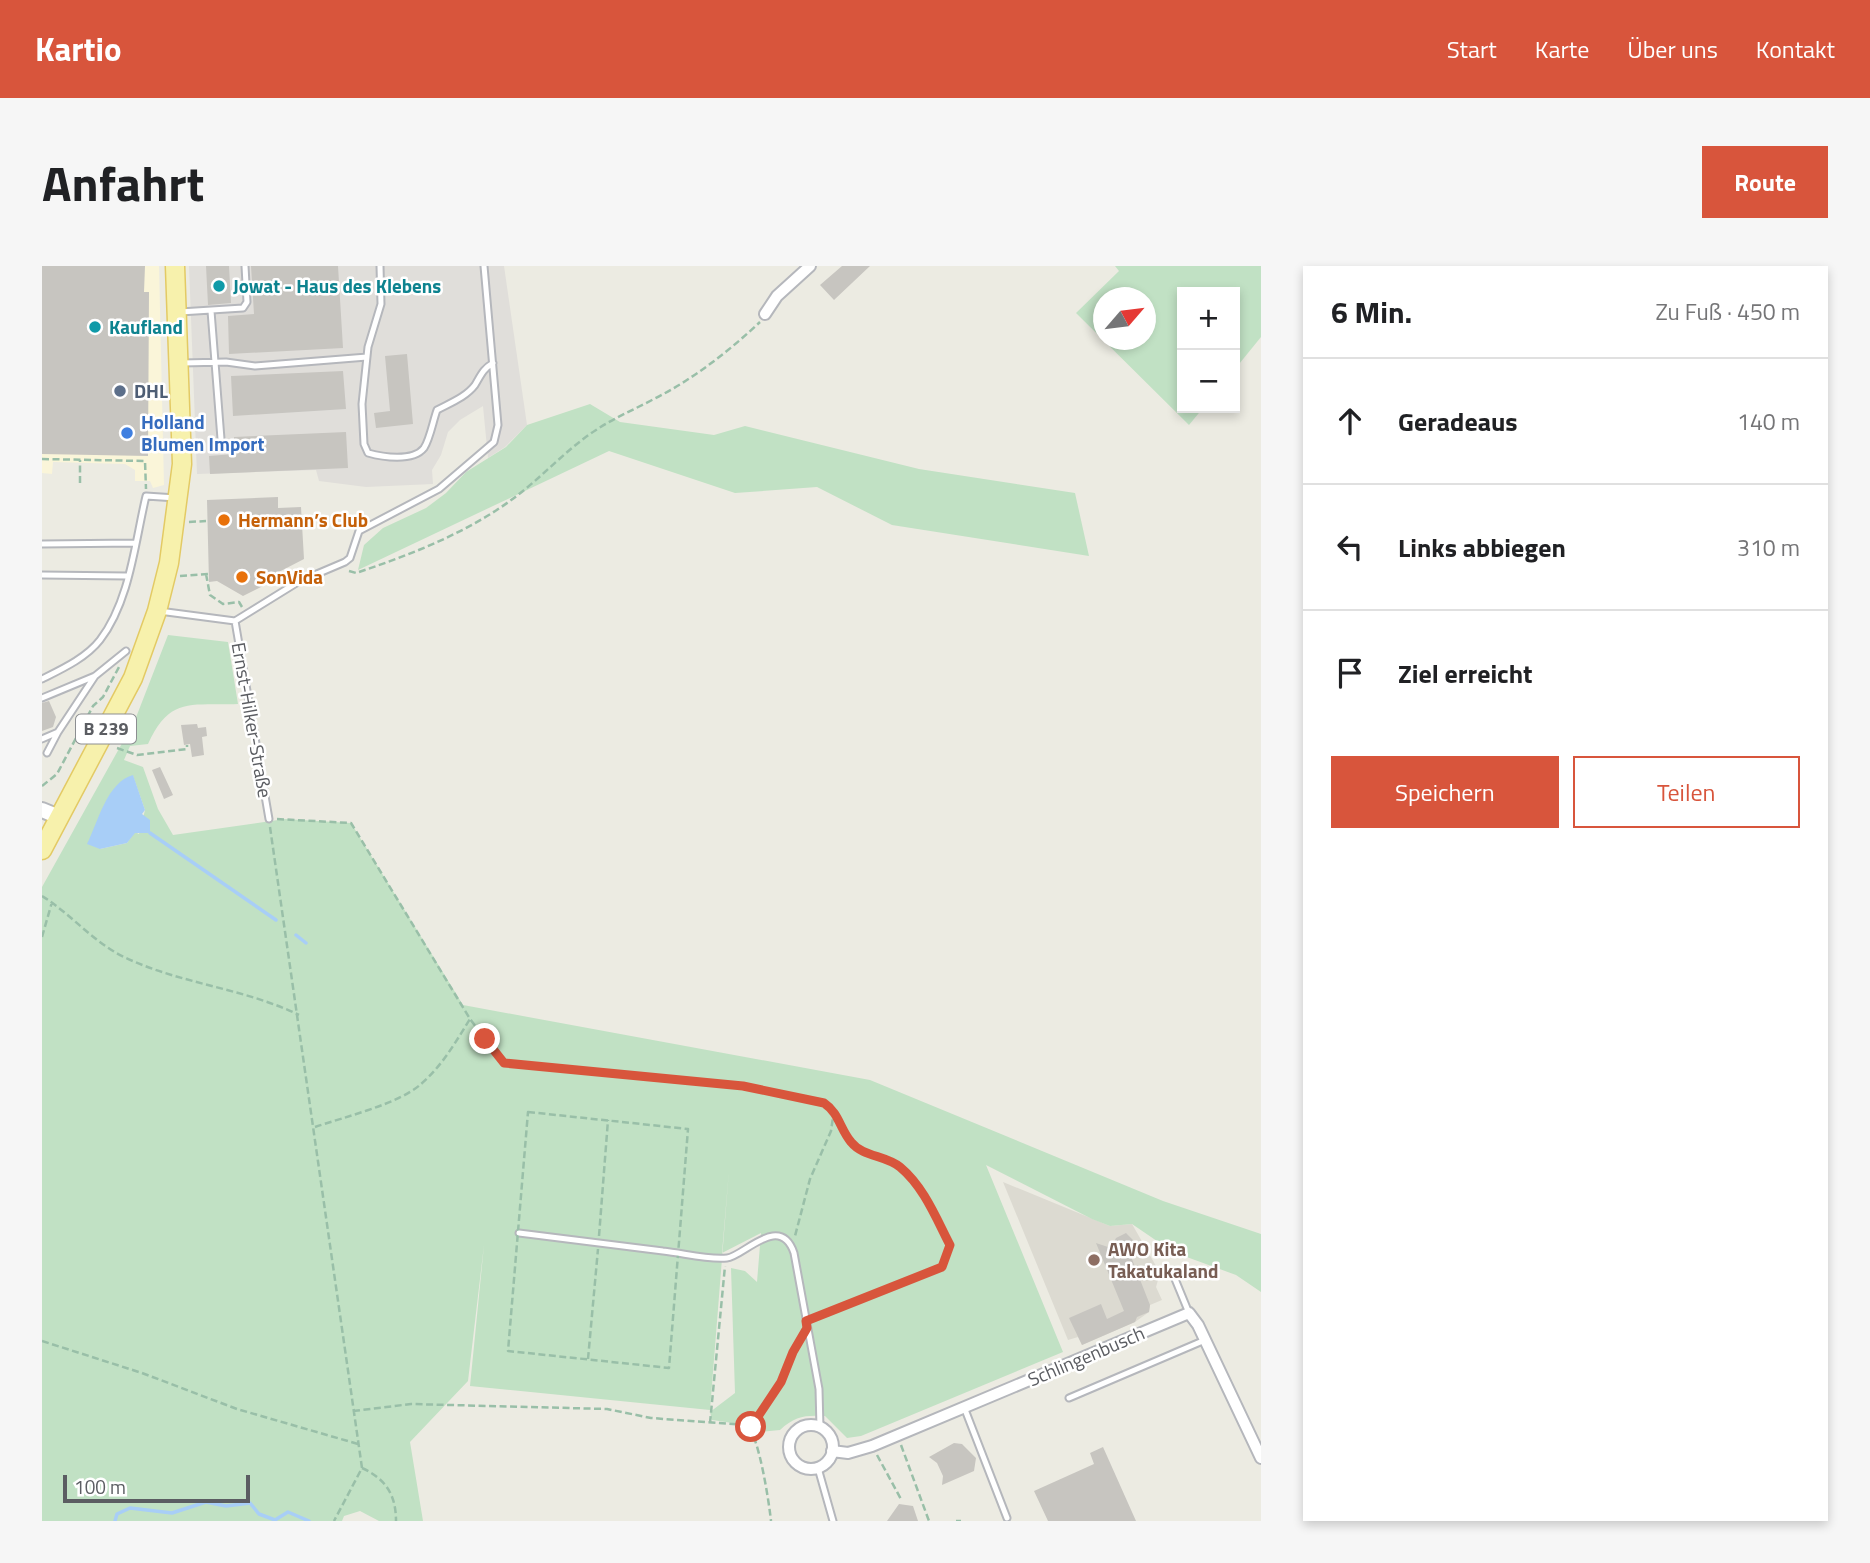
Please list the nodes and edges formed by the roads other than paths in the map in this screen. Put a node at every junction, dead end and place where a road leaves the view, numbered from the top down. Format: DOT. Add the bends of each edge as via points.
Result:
graph roads {
  1 [pos="175,266"];
  2 [pos="245,266"];
  3 [pos="380,266"];
  4 [pos="484,266"];
  5 [pos="810,266"];
  6 [pos="211,311"];
  7 [pos="177,312"];
  8 [pos="765,314"];
  9 [pos="367,357"];
  10 [pos="215,362"];
  11 [pos="179,363"];
  12 [pos="493,363"];
  13 [pos="221,439"];
  14 [pos="179,498"];
  15 [pos="136,543"];
  16 [pos="42,544"];
  17 [pos="42,575"];
  18 [pos="127,576"];
  19 [pos="157,611"];
  20 [pos="235,621"];
  21 [pos="126,651"];
  22 [pos="94,676"];
  23 [pos="42,679"];
  24 [pos="42,698"];
  25 [pos="58,732"];
  26 [pos="42,739"];
  27 [pos="47,753"];
  28 [pos="50,814"];
  29 [pos="269,819"];
  30 [pos="44,840"];
  31 [pos="519,1233"];
  32 [pos="1175,1279"];
  33 [pos="1189,1313"];
  34 [pos="1205,1340"];
  35 [pos="1069,1398"];
  36 [pos="964,1407"];
  37 [pos="820,1427"];
  38 [pos="832,1451"];
  39 [pos="1261,1458"];
  40 [pos="818,1468"];
  41 [pos="1007,1518"];
  42 [pos="833,1521"];
  1 -- 7 [label="main road, B 239"];
  2 -- 6 [label="lane" via="246,306"];
  3 -- 9 [label="lane" via="381,304"];
  4 -- 12 [label="lane"];
  5 -- 8 [label="street" via="777,296"];
  6 -- 7 [label="lane"];
  6 -- 10 [label="lane"];
  7 -- 11 [label="main road, B 239"];
  9 -- 10 [label="lane" via="255,366"];
  9 -- 12 [label="lane" via="364,444 368,453 385,458 424,448 437,410 462,397"];
  10 -- 11 [label="lane"];
  10 -- 13 [label="lane"];
  11 -- 14 [label="main road, B 239"];
  12 -- 20 [label="lane" via="498,425 494,442 427,497 359,531 350,558 298,582"];
  14 -- 15 [label="lane" via="146,496"];
  14 -- 19 [label="main road, B 239"];
  15 -- 16 [label="lane"];
  15 -- 18 [label="lane"];
  17 -- 18 [label="lane"];
  18 -- 23 [label="lane" via="119,605 101,640"];
  19 -- 20 [label="lane"];
  19 -- 28 [label="main road, B 239" via="133,678"];
  20 -- 29 [label="lane, Ernst-Hilker-Straße"];
  21 -- 22 [label="lane"];
  22 -- 24 [label="lane"];
  22 -- 25 [label="lane"];
  25 -- 26 [label="lane"];
  25 -- 27 [label="lane"];
  28 -- 30 [label="main road, B 239"];
  31 -- 37 [label="lane" via="725,1258 769,1236 792,1246 819,1389"];
  32 -- 33 [label="lane"];
  33 -- 34 [label="street"];
  33 -- 36 [label="street, Schlingenbusch"];
  34 -- 35 [label="lane"];
  34 -- 39 [label="street"];
  36 -- 38 [label="street, Schlingenbusch" via="872,1446 848,1454"];
  36 -- 41 [label="lane"];
  37 -- 38 [label="street" via="829,1435"];
  37 -- 40 [label="street" via="799,1429 789,1446 798,1465"];
  38 -- 40 [label="street"];
  40 -- 42 [label="lane"];
}
